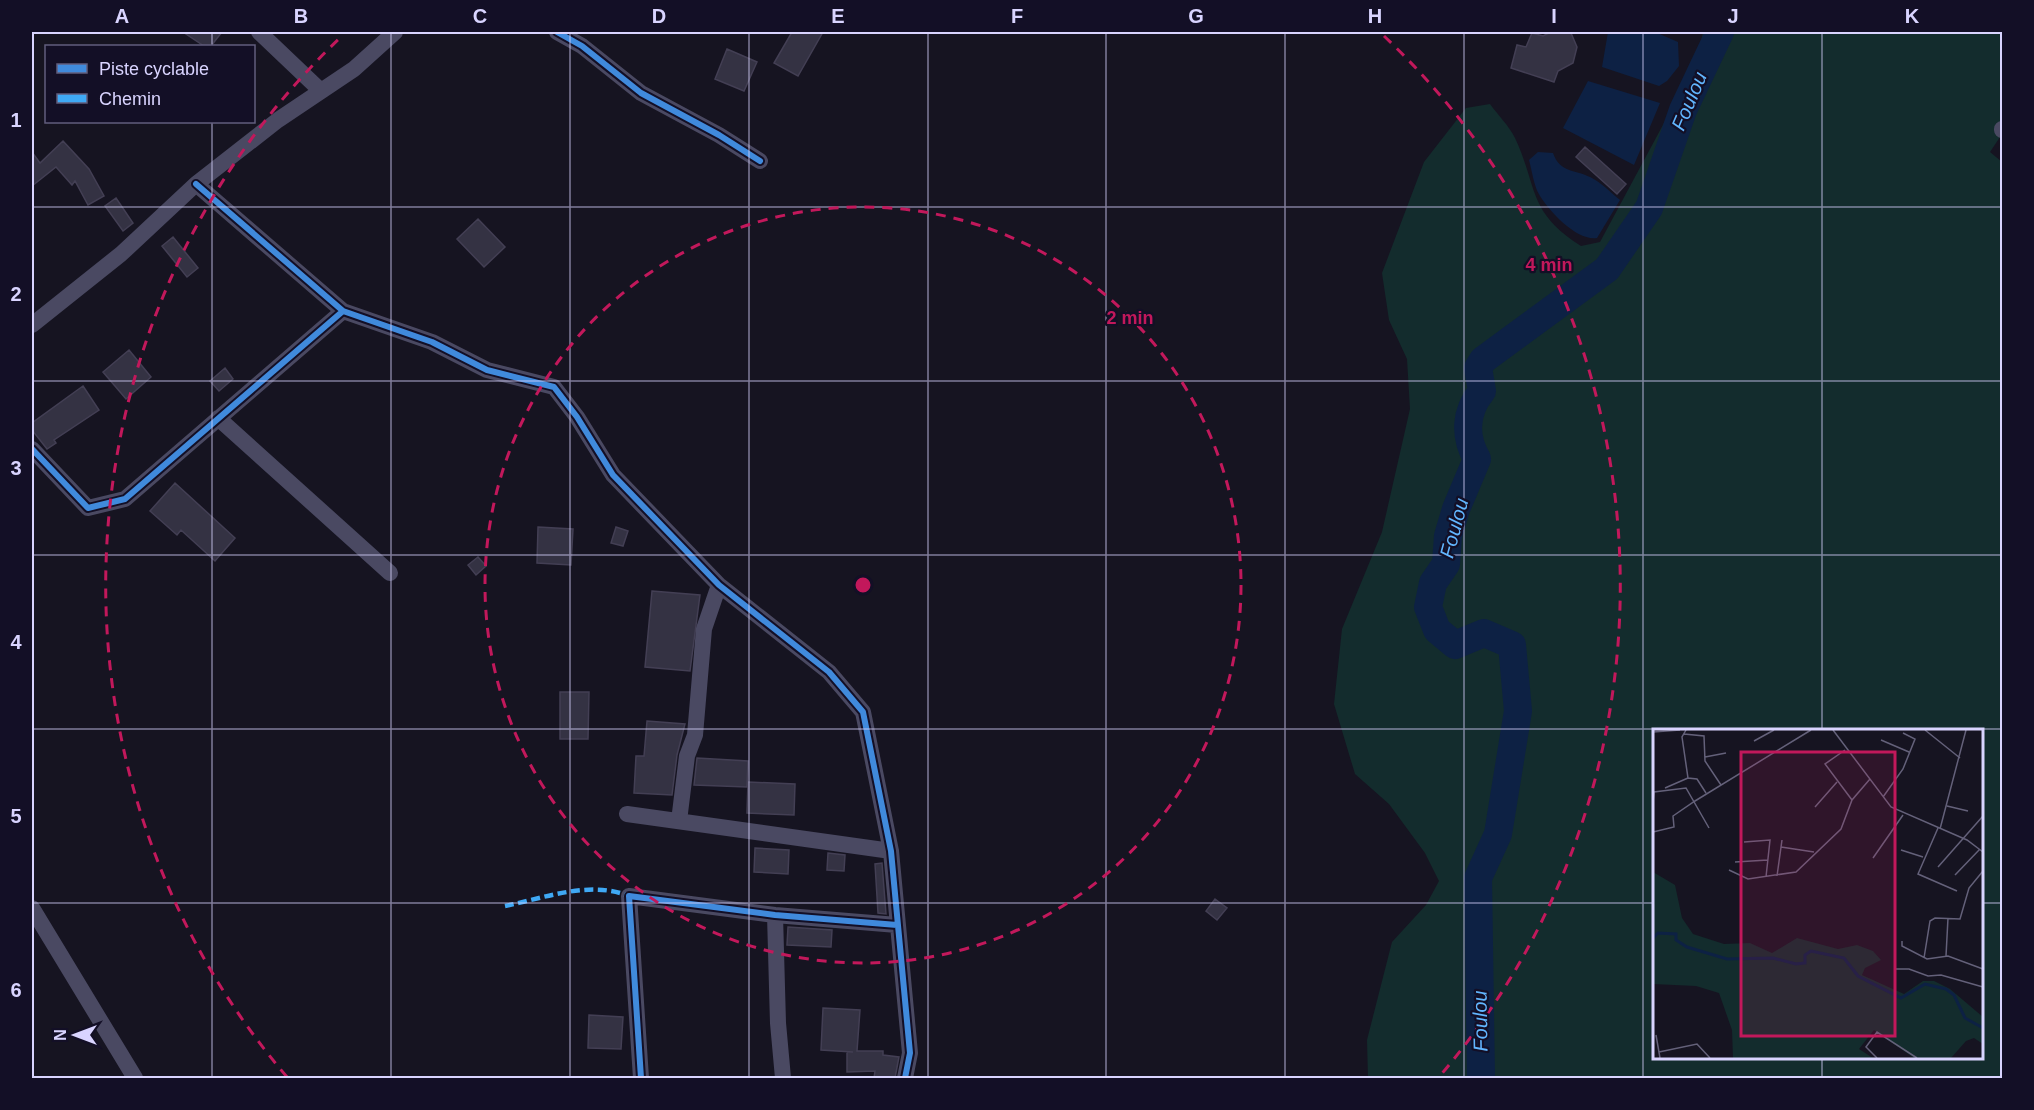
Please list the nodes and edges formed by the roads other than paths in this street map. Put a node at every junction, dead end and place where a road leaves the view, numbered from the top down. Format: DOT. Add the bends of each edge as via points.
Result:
graph roads {
  1 [pos="258,32"];
  2 [pos="395,32"];
  3 [pos="557,32"];
  4 [pos="321,90"];
  5 [pos="760,161"];
  6 [pos="196,184"];
  7 [pos="343,311"];
  8 [pos="32,325"];
  9 [pos="218,418"];
  10 [pos="32,449"];
  11 [pos="390,573"];
  12 [pos="719,585"];
  13 [pos="627,814"];
  14 [pos="679,821"];
  15 [pos="891,851"];
  16 [pos="32,908"];
  17 [pos="775,915"];
  18 [pos="897,925"];
  19 [pos="135,1078"];
  20 [pos="641,1078"];
  21 [pos="783,1078"];
  22 [pos="905,1078"];
  1 -- 4 [label="street"];
  2 -- 4 [label="street" via="354,69"];
  3 -- 5 [label="street" via="582,46 641,93"];
  4 -- 6 [label="street"];
  6 -- 7 [label="street"];
  6 -- 8 [label="street" via="121,254"];
  7 -- 9 [label="street"];
  7 -- 12 [label="street" via="432,342 488,370 554,387 613,475"];
  9 -- 10 [label="street" via="124,499 88,508"];
  9 -- 11 [label="street"];
  12 -- 14 [label="street" via="704,628 695,735 687,756"];
  12 -- 15 [label="street" via="829,672 863,712"];
  13 -- 14 [label="street"];
  14 -- 15 [label="street"];
  15 -- 18 [label="street"];
  16 -- 19 [label="street"];
  17 -- 18 [label="street"];
  17 -- 20 [label="street" via="629,896"];
  17 -- 21 [label="street"];
  18 -- 22 [label="street" via="910,1053"];
}
